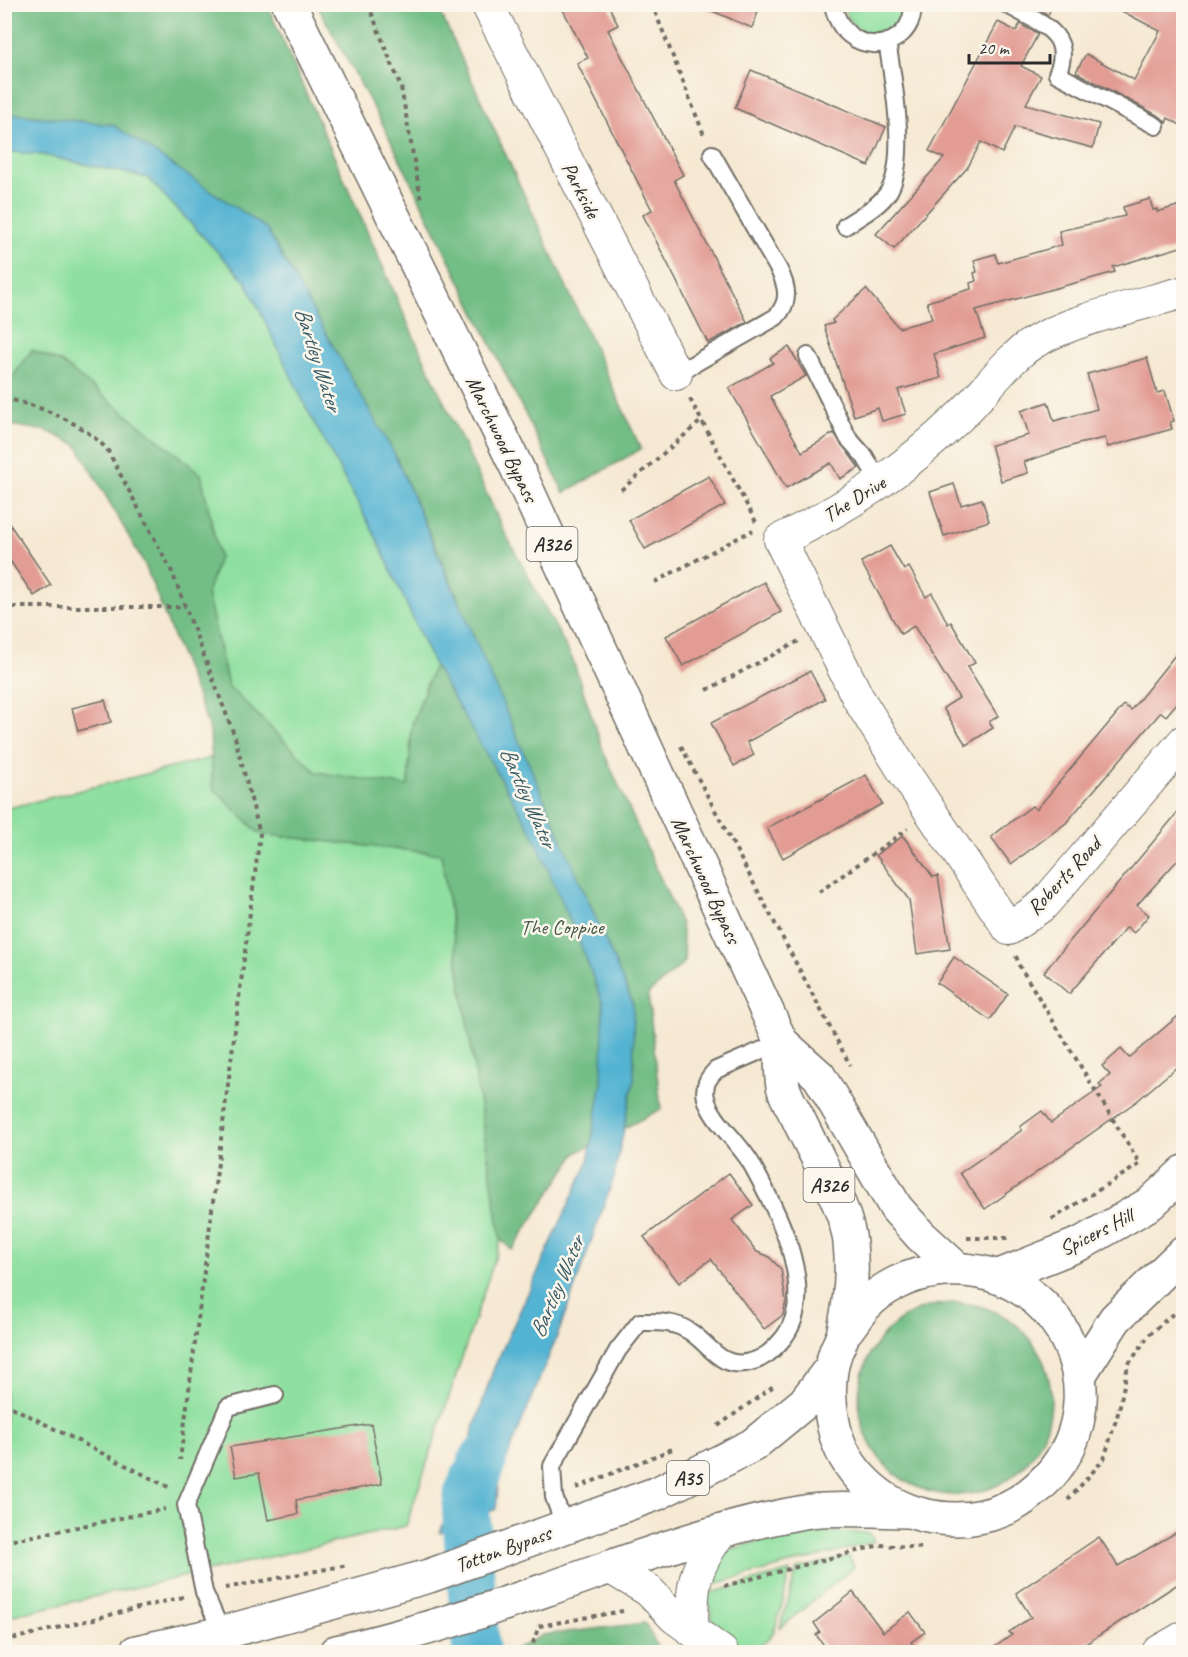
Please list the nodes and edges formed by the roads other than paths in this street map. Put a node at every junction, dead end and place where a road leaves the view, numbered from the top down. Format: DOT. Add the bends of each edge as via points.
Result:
graph roads {
  1 [pos="289,4"];
  2 [pos="487,4"];
  3 [pos="833,4"];
  4 [pos="913,4"];
  5 [pos="1006,4"];
  6 [pos="887,42"];
  7 [pos="1156,126"];
  8 [pos="712,153"];
  9 [pos="845,226"];
  10 [pos="1184,292"];
  11 [pos="808,356"];
  12 [pos="676,374"];
  13 [pos="880,483"];
  14 [pos="1184,741"];
  15 [pos="931,813"];
  16 [pos="781,1042"];
  17 [pos="1184,1172"];
  18 [pos="1184,1252"];
  19 [pos="956,1268"];
  20 [pos="999,1276"];
  21 [pos="844,1333"];
  22 [pos="831,1368"];
  23 [pos="1080,1374"];
  24 [pos="274,1395"];
  25 [pos="907,1511"];
  26 [pos="566,1527"];
  27 [pos="721,1531"];
  28 [pos="609,1567"];
  29 [pos="692,1630"];
  30 [pos="222,1633"];
  31 [pos="1184,1637"];
  32 [pos="136,1653"];
  33 [pos="336,1653"];
  34 [pos="722,1653"];
  35 [pos="1158,1653"];
  1 -- 16 [label="main road, Marchwood Bypass / A326" via="518,470"];
  2 -- 12 [label="street, Parkside"];
  3 -- 6 [label="lane" via="836,19 851,38 862,43"];
  4 -- 6 [label="lane" via="906,29"];
  5 -- 7 [label="lane" via="1059,38 1063,58 1057,74"];
  6 -- 9 [label="lane" via="896,106 895,176 879,203"];
  8 -- 12 [label="lane" via="782,276 786,304 776,316"];
  10 -- 13 [label="street, The Drive" via="1056,331 1031,344 934,442"];
  11 -- 13 [label="lane" via="848,438"];
  13 -- 15 [label="street, The Drive" via="834,514 780,540 858,698"];
  14 -- 15 [label="street, Roberts Road" via="1043,904 1009,929"];
  16 -- 19 [label="main road, Marchwood Bypass / A326" via="819,1076 896,1208"];
  16 -- 21 [label="main road, Marchwood Bypass / A326" via="783,1087 824,1172 850,1240 852,1272"];
  16 -- 26 [label="lane" via="716,1070 705,1087 713,1112 751,1164 794,1259 799,1300 796,1318 764,1358 748,1363 714,1355 689,1331 673,1323 640,1322 618,1350 552,1466 554,1497"];
  17 -- 20 [label="main road, Spicers Hill" via="1151,1203 1082,1243"];
  18 -- 23 [label="main road" via="1115,1319"];
  19 -- 20 [label="main road"];
  19 -- 21 [label="main road" via="922,1272 891,1285 865,1306"];
  20 -- 23 [label="main road" via="1029,1292 1053,1314 1070,1343"];
  21 -- 22 [label="main road"];
  22 -- 25 [label="main road" via="829,1403 836,1438 852,1468 877,1494"];
  22 -- 26 [label="main road, Totton Bypass / A35" via="804,1403 753,1445 658,1493"];
  23 -- 25 [label="main road" via="1080,1412 1069,1449 1048,1480 1018,1504 982,1518 944,1520"];
  24 -- 30 [label="lane" via="228,1407 186,1505 204,1592"];
  25 -- 27 [label="main road" via="812,1511"];
  26 -- 30 [label="main road, Totton Bypass / A35" via="434,1574"];
  27 -- 28 [label="main road"];
  27 -- 29 [label="street" via="694,1575"];
  28 -- 29 [label="street" via="648,1590"];
  28 -- 33 [label="main road" via="421,1631"];
  29 -- 34 [label="street"];
  30 -- 32 [label="main road, Totton Bypass / A35"];
  31 -- 35 [label="street"];
}
